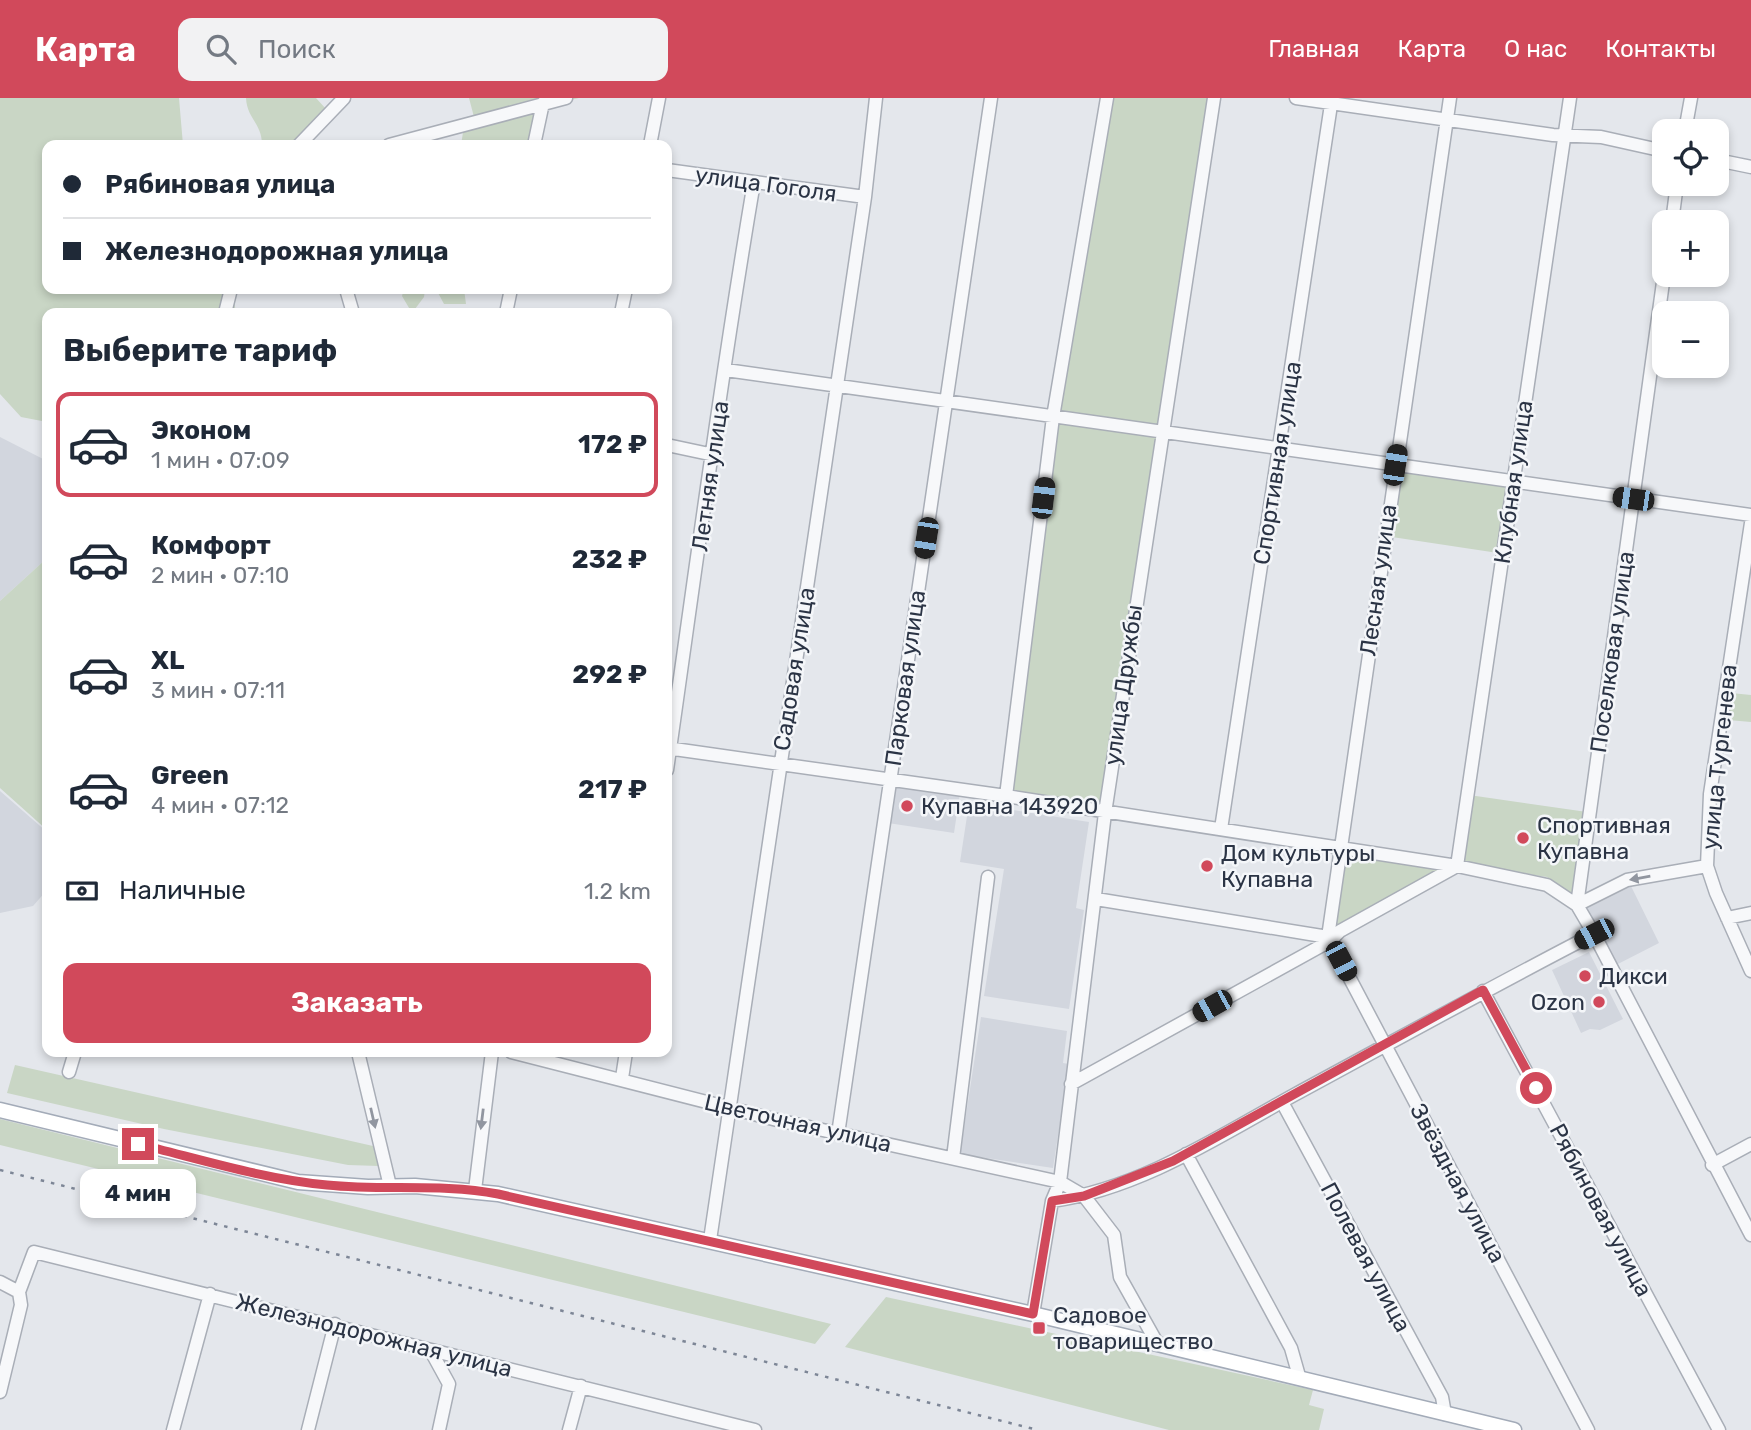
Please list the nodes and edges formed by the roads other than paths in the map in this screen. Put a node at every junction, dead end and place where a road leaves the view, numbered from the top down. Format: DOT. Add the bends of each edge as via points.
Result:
graph roads {
  1 [pos="344,98"];
  2 [pos="566,98"];
  3 [pos="659,98"];
  4 [pos="876,98"];
  5 [pos="991,98"];
  6 [pos="1107,98"];
  7 [pos="1214,98"];
  8 [pos="1296,98"];
  9 [pos="1450,98"];
  10 [pos="1570,98"];
  11 [pos="1691,98"];
  12 [pos="1332,101"];
  13 [pos="543,103"];
  14 [pos="1687,119"];
  15 [pos="1447,120"];
  16 [pos="1564,134"];
  17 [pos="304,140"];
  18 [pos="407,140"];
  19 [pos="535,140"];
  20 [pos="651,140"];
  21 [pos="1652,148"];
  22 [pos="1729,162"];
  23 [pos="1751,167"];
  24 [pos="672,171"];
  25 [pos="754,182"];
  26 [pos="864,197"];
  27 [pos="1662,287"];
  28 [pos="726,370"];
  29 [pos="837,386"];
  30 [pos="948,402"];
  31 [pos="1053,416"];
  32 [pos="1164,432"];
  33 [pos="672,446"];
  34 [pos="1279,449"];
  35 [pos="714,455"];
  36 [pos="1395,465"];
  37 [pos="1513,482"];
  38 [pos="1633,499"];
  39 [pos="1751,515"];
  40 [pos="1751,523"];
  41 [pos="672,723"];
  42 [pos="672,750"];
  43 [pos="779,765"];
  44 [pos="890,780"];
  45 [pos="1006,796"];
  46 [pos="1105,813"];
  47 [pos="1221,829"];
  48 [pos="1340,848"];
  49 [pos="1457,866"];
  50 [pos="1707,866"];
  51 [pos="988,877"];
  52 [pos="1096,899"];
  53 [pos="1577,905"];
  54 [pos="1751,913"];
  55 [pos="1727,918"];
  56 [pos="1594,934"];
  57 [pos="1329,939"];
  58 [pos="1751,971"];
  59 [pos="1483,990"];
  60 [pos="1386,1045"];
  61 [pos="74,1057"];
  62 [pos="359,1057"];
  63 [pos="491,1057"];
  64 [pos="532,1057"];
  65 [pos="625,1057"];
  66 [pos="69,1072"];
  67 [pos="622,1078"];
  68 [pos="1070,1084"];
  69 [pos="1282,1102"];
  70 [pos="730,1107"];
  71 [pos="0,1110"];
  72 [pos="838,1134"];
  73 [pos="1751,1144"];
  74 [pos="1185,1154"];
  75 [pos="953,1158"];
  76 [pos="1712,1165"];
  77 [pos="1060,1182"];
  78 [pos="390,1186"];
  79 [pos="475,1189"];
  80 [pos="1084,1196"];
  81 [pos="1052,1201"];
  82 [pos="1751,1235"];
  83 [pos="710,1240"];
  84 [pos="0,1282"];
  85 [pos="19,1292"];
  86 [pos="210,1294"];
  87 [pos="1033,1314"];
  88 [pos="335,1324"];
  89 [pos="1157,1343"];
  90 [pos="432,1353"];
  91 [pos="1299,1376"];
  92 [pos="581,1386"];
  93 [pos="0,1392"];
  94 [pos="1445,1414"];
  95 [pos="705,1424"];
  96 [pos="173,1430"];
  97 [pos="308,1430"];
  98 [pos="439,1430"];
  99 [pos="569,1430"];
  100 [pos="755,1430"];
  101 [pos="1514,1430"];
  102 [pos="1588,1430"];
  103 [pos="1719,1430"];
  1 -- 17 [label="street"];
  2 -- 13 [label="street"];
  3 -- 20 [label="street"];
  4 -- 26 [label="street, Садовая улица"];
  5 -- 30 [label="street, Парковая улица"];
  6 -- 31 [label="street"];
  7 -- 32 [label="street, улица Дружбы"];
  8 -- 12 [label="street"];
  9 -- 15 [label="street, Лесная улица"];
  10 -- 16 [label="street, Клубная улица"];
  11 -- 14 [label="street"];
  12 -- 15 [label="street"];
  12 -- 34 [label="street, Спортивная улица"];
  13 -- 18 [label="street"];
  13 -- 19 [label="street"];
  15 -- 16 [label="street"];
  15 -- 36 [label="street, Лесная улица"];
  16 -- 21 [label="street"];
  16 -- 37 [label="street, Клубная улица"];
  22 -- 23 [label="street"];
  24 -- 25 [label="street, улица Гоголя"];
  25 -- 26 [label="street, улица Гоголя"];
  25 -- 28 [label="street, Летняя улица"];
  26 -- 29 [label="street, Садовая улица"];
  27 -- 38 [label="street, Поселковая улица"];
  28 -- 29 [label="street"];
  28 -- 35 [label="street, Летняя улица"];
  29 -- 30 [label="street"];
  29 -- 43 [label="street, Садовая улица"];
  30 -- 31 [label="street"];
  30 -- 44 [label="street, Парковая улица"];
  31 -- 32 [label="street"];
  31 -- 45 [label="street"];
  32 -- 34 [label="street"];
  32 -- 46 [label="street, улица Дружбы"];
  33 -- 35 [label="street"];
  34 -- 36 [label="street"];
  34 -- 47 [label="street, Спортивная улица"];
  35 -- 41 [label="street, Летняя улица"];
  36 -- 37 [label="street"];
  36 -- 48 [label="street, Лесная улица"];
  37 -- 38 [label="street"];
  37 -- 49 [label="street, Клубная улица"];
  38 -- 39 [label="street"];
  38 -- 53 [label="street, Поселковая улица"];
  40 -- 50 [label="street, улица Тургенева" via="1710,794"];
  42 -- 43 [label="street"];
  43 -- 44 [label="street"];
  43 -- 70 [label="street, Садовая улица"];
  44 -- 45 [label="street"];
  44 -- 72 [label="street, Парковая улица"];
  45 -- 46 [label="street"];
  46 -- 47 [label="street"];
  46 -- 52 [label="street, улица Дружбы"];
  47 -- 48 [label="street"];
  48 -- 49 [label="street"];
  48 -- 57 [label="street, Лесная улица"];
  49 -- 53 [label="street" via="1547,885"];
  49 -- 57 [label="street"];
  50 -- 53 [label="street, one-way" via="1626,880"];
  50 -- 55 [label="street"];
  51 -- 75 [label="street"];
  52 -- 57 [label="street"];
  52 -- 68 [label="street, улица Дружбы"];
  53 -- 56 [label="street"];
  54 -- 55 [label="street"];
  55 -- 58 [label="street"];
  56 -- 59 [label="street"];
  56 -- 76 [label="street"];
  57 -- 60 [label="street, Звёздная улица"];
  57 -- 68 [label="street"];
  59 -- 60 [label="street"];
  59 -- 103 [label="street, Рябиновая улица"];
  60 -- 69 [label="street"];
  60 -- 102 [label="street, Звёздная улица"];
  61 -- 66 [label="street"];
  62 -- 78 [label="street, one-way"];
  63 -- 79 [label="street, one-way"];
  64 -- 67 [label="street, Цветочная улица"];
  65 -- 67 [label="street"];
  67 -- 70 [label="street, Цветочная улица"];
  68 -- 77 [label="street, улица Дружбы"];
  69 -- 74 [label="street"];
  69 -- 94 [label="street, Полевая улица" via="1442,1397"];
  70 -- 72 [label="street, Цветочная улица"];
  70 -- 83 [label="street, Садовая улица"];
  71 -- 78 [label="main road" via="298,1182"];
  72 -- 75 [label="street, Цветочная улица"];
  73 -- 76 [label="street"];
  74 -- 80 [label="street"];
  74 -- 91 [label="street" via="1290,1348"];
  75 -- 77 [label="street, Цветочная улица"];
  76 -- 82 [label="street"];
  77 -- 80 [label="street, Цветочная улица"];
  77 -- 81 [label="street, улица Дружбы"];
  78 -- 79 [label="main road"];
  79 -- 83 [label="main road"];
  80 -- 81 [label="street"];
  80 -- 89 [label="street" via="1114,1235 1120,1276"];
  81 -- 87 [label="street, улица Дружбы"];
  83 -- 87 [label="main road"];
  84 -- 85 [label="street"];
  85 -- 86 [label="street, Железнодорожная улица" via="34,1252"];
  85 -- 93 [label="street" via="21,1305"];
  86 -- 88 [label="street, Железнодорожная улица"];
  86 -- 96 [label="street"];
  87 -- 89 [label="main road"];
  88 -- 90 [label="street, Железнодорожная улица"];
  88 -- 97 [label="street"];
  89 -- 91 [label="main road"];
  90 -- 92 [label="street, Железнодорожная улица"];
  90 -- 98 [label="street" via="449,1384"];
  91 -- 94 [label="main road"];
  92 -- 95 [label="street, Железнодорожная улица"];
  92 -- 99 [label="street"];
  94 -- 101 [label="main road"];
  95 -- 100 [label="street, Железнодорожная улица"];
}
